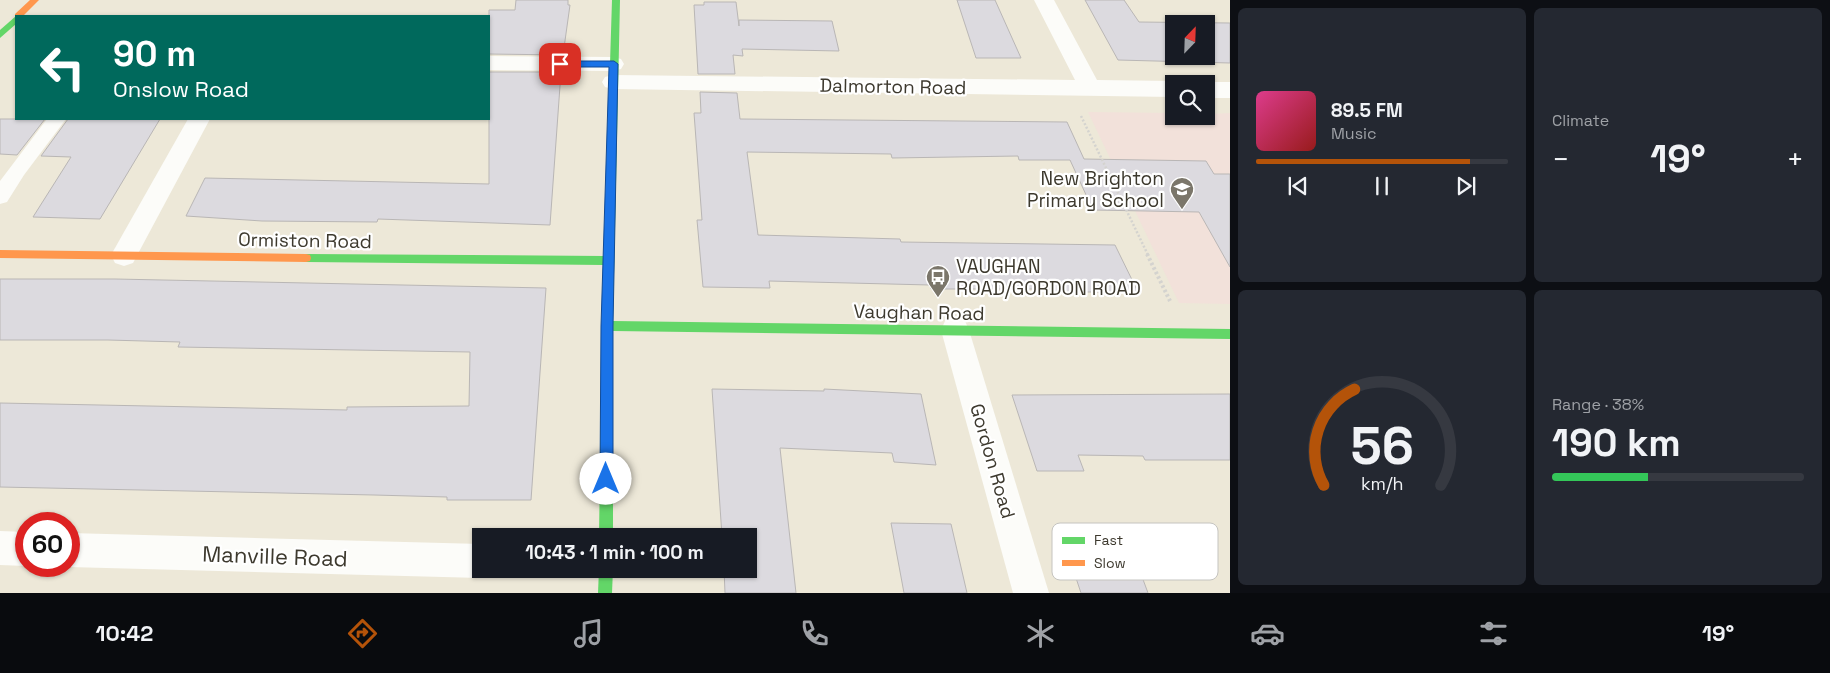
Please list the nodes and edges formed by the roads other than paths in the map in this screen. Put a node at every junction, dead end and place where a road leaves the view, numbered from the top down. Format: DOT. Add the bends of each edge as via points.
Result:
graph roads {
  1 [pos="34,0"];
  2 [pos="616,0"];
  3 [pos="1044,0"];
  4 [pos="19,15"];
  5 [pos="15,19"];
  6 [pos="0,35"];
  7 [pos="490,63"];
  8 [pos="613,73"];
  9 [pos="1090,88"];
  10 [pos="1165,89"];
  11 [pos="1215,90"];
  12 [pos="1230,90"];
  13 [pos="56,120"];
  14 [pos="199,120"];
  15 [pos="0,197"];
  16 [pos="0,254"];
  17 [pos="124,255"];
  18 [pos="610,261"];
  19 [pos="607,326"];
  20 [pos="955,330"];
  21 [pos="1230,334"];
  22 [pos="606,528"];
  23 [pos="0,548"];
  24 [pos="15,549"];
  25 [pos="80,550"];
  26 [pos="472,561"];
  27 [pos="606,578"];
  28 [pos="605,593"];
  29 [pos="1031,593"];
  1 -- 4 [label="street"];
  2 -- 8 [label="street"];
  3 -- 9 [label="street"];
  5 -- 6 [label="street"];
  7 -- 8 [label="street, Dalmorton Road"];
  8 -- 9 [label="street, Dalmorton Road"];
  8 -- 18 [label="street"];
  9 -- 10 [label="street, Dalmorton Road"];
  11 -- 12 [label="street"];
  13 -- 15 [label="lane"];
  14 -- 17 [label="street"];
  16 -- 17 [label="street, Ormiston Road"];
  17 -- 18 [label="street, Ormiston Road"];
  18 -- 19 [label="street"];
  19 -- 20 [label="street, Vaughan Road"];
  19 -- 22 [label="street"];
  20 -- 21 [label="street, Vaughan Road"];
  20 -- 29 [label="street, Gordon Road"];
  23 -- 24 [label="street"];
  25 -- 26 [label="street, Manville Road"];
  27 -- 28 [label="street"];
}
